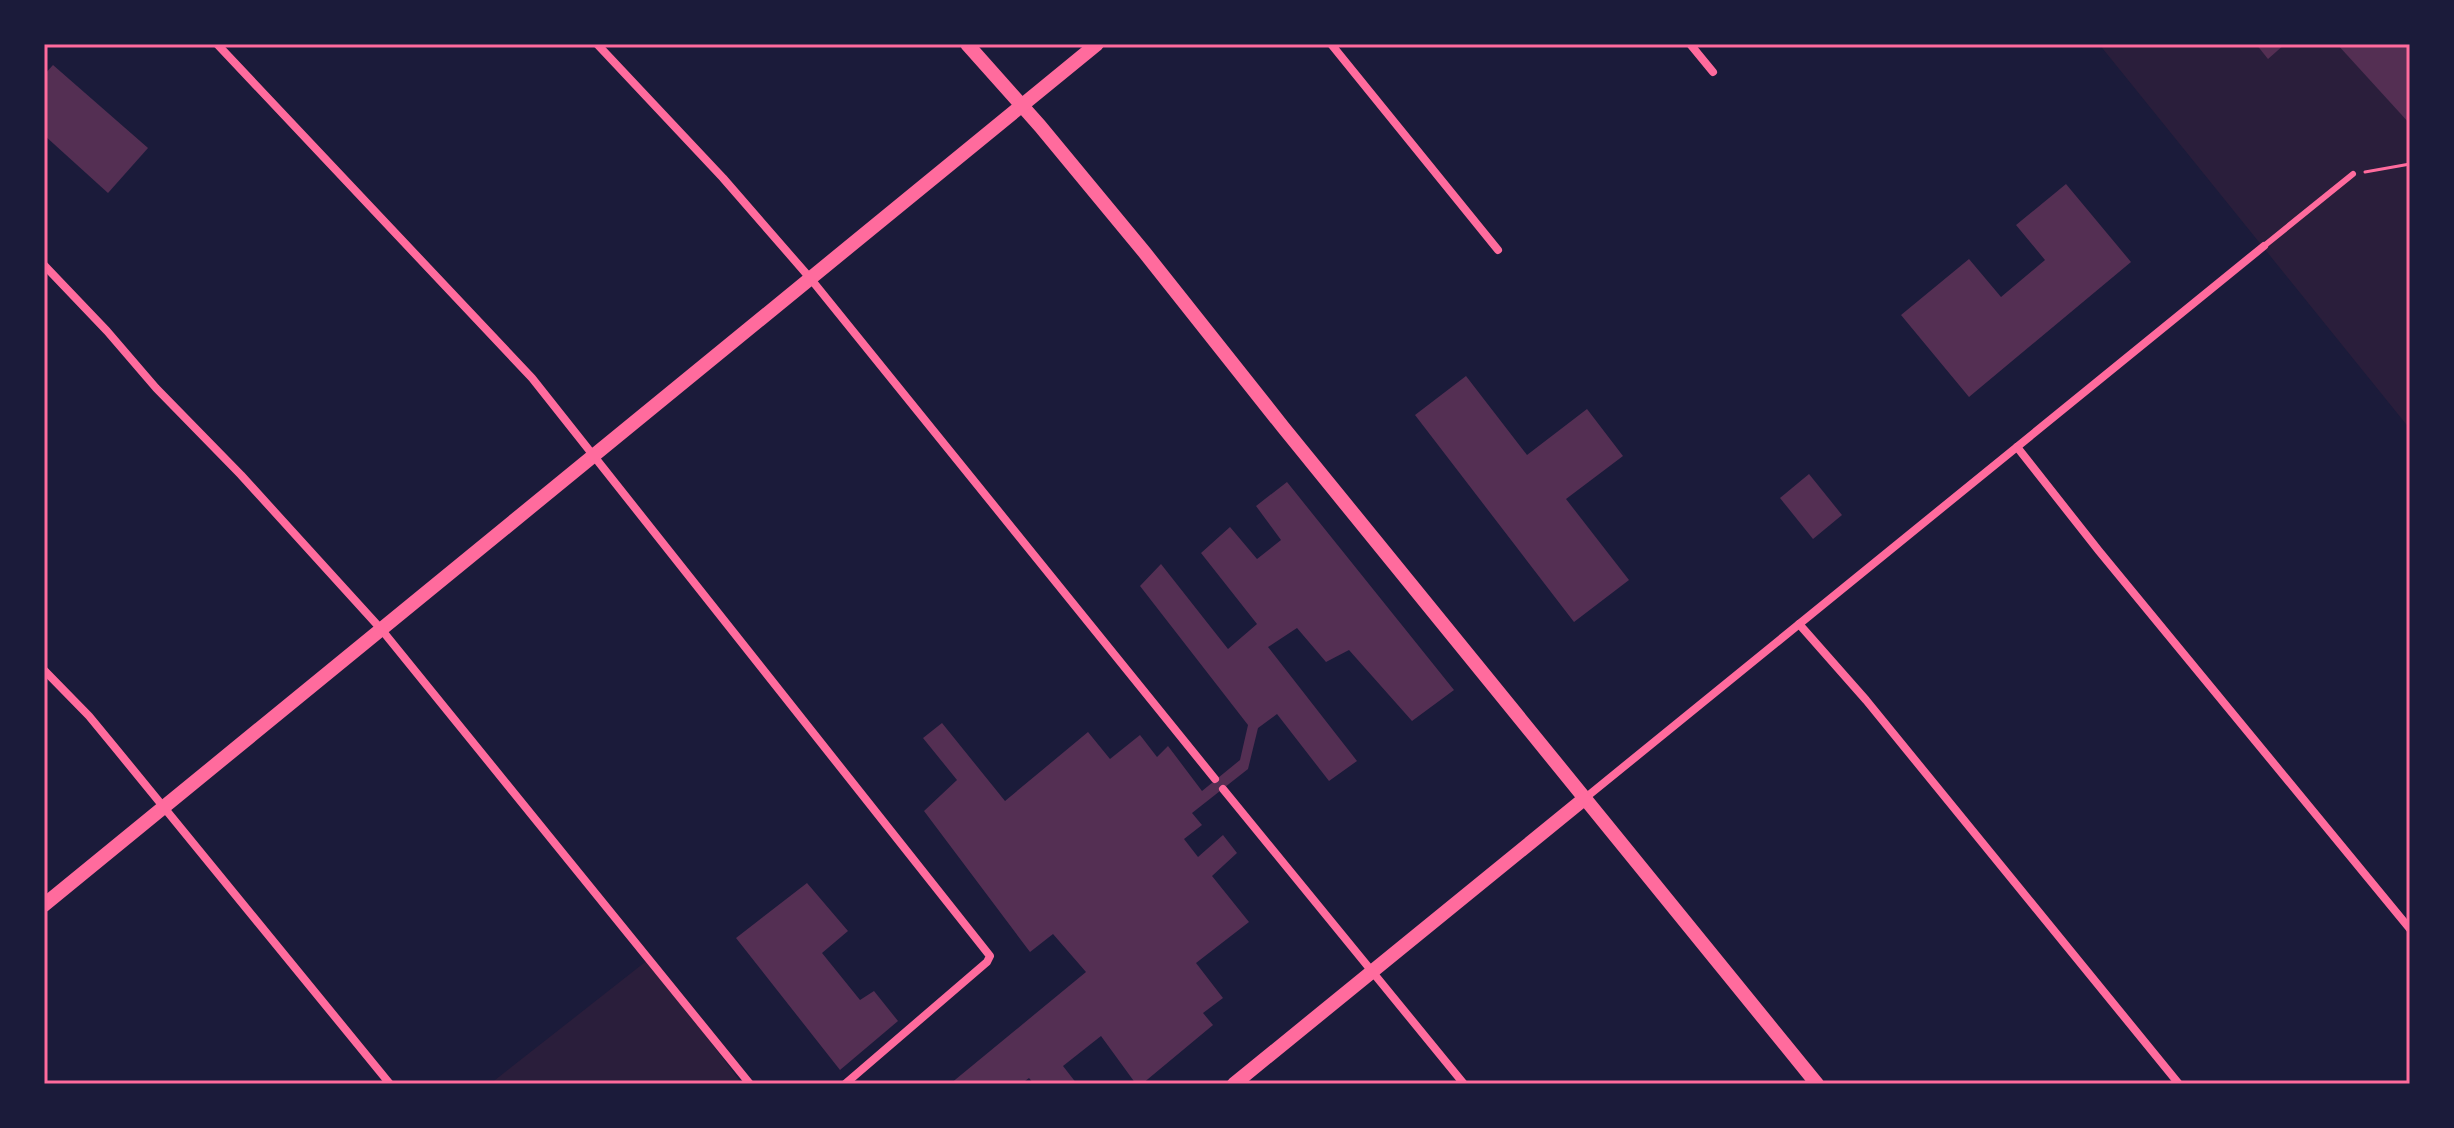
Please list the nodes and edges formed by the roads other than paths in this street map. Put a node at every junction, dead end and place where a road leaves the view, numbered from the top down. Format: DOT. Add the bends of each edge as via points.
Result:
graph roads {
  1 [pos="217,44"];
  2 [pos="597,44"];
  3 [pos="967,44"];
  4 [pos="1097,44"];
  5 [pos="1331,44"];
  6 [pos="1690,44"];
  7 [pos="1713,72"];
  8 [pos="1022,105"];
  9 [pos="2353,174"];
  10 [pos="2264,246"];
  11 [pos="1498,250"];
  12 [pos="44,265"];
  13 [pos="810,278"];
  14 [pos="2017,447"];
  15 [pos="594,455"];
  16 [pos="1799,624"];
  17 [pos="381,629"];
  18 [pos="44,670"];
  19 [pos="1215,779"];
  20 [pos="1223,789"];
  21 [pos="1584,799"];
  22 [pos="163,807"];
  23 [pos="44,905"];
  24 [pos="2410,929"];
  25 [pos="1372,971"];
  26 [pos="390,1084"];
  27 [pos="750,1084"];
  28 [pos="845,1084"];
  29 [pos="1234,1084"];
  30 [pos="1464,1084"];
  31 [pos="1817,1084"];
  32 [pos="2179,1084"];
  1 -- 15 [label="street" via="532,378"];
  2 -- 13 [label="street"];
  3 -- 8 [label="street"];
  4 -- 8 [label="street"];
  5 -- 11 [label="street"];
  6 -- 7 [label="street"];
  8 -- 13 [label="street"];
  8 -- 21 [label="street"];
  9 -- 10 [label="lane"];
  10 -- 14 [label="street"];
  12 -- 17 [label="street"];
  13 -- 15 [label="street"];
  13 -- 19 [label="street"];
  14 -- 16 [label="street"];
  14 -- 24 [label="street"];
  15 -- 17 [label="street"];
  15 -- 28 [label="street" via="990,956"];
  16 -- 21 [label="street"];
  16 -- 32 [label="street"];
  17 -- 22 [label="street"];
  17 -- 27 [label="street"];
  18 -- 22 [label="street"];
  20 -- 25 [label="street"];
  21 -- 25 [label="street"];
  21 -- 31 [label="street"];
  22 -- 23 [label="street"];
  22 -- 26 [label="street"];
  25 -- 29 [label="street"];
  25 -- 30 [label="street"];
}
